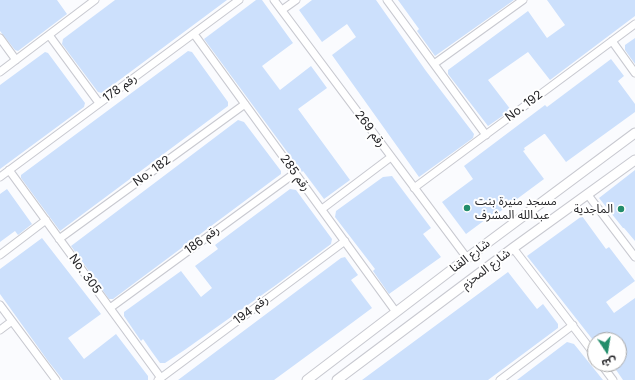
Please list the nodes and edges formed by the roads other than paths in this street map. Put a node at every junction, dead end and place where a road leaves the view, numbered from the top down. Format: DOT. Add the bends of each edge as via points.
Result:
graph roads {
  1 [pos="95,0"];
  2 [pos="239,0"];
  3 [pos="274,0"];
  4 [pos="296,0"];
  5 [pos="387,0"];
  6 [pos="522,0"];
  7 [pos="282,10"];
  8 [pos="635,24"];
  9 [pos="194,34"];
  10 [pos="49,35"];
  11 [pos="0,38"];
  12 [pos="612,41"];
  13 [pos="16,60"];
  14 [pos="434,64"];
  15 [pos="0,72"];
  16 [pos="635,73"];
  17 [pos="100,103"];
  18 [pos="245,104"];
  19 [pos="635,133"];
  20 [pos="486,135"];
  21 [pos="391,157"];
  22 [pos="635,160"];
  23 [pos="9,170"];
  24 [pos="295,173"];
  25 [pos="0,177"];
  26 [pos="414,188"];
  27 [pos="588,195"];
  28 [pos="322,209"];
  29 [pos="46,220"];
  30 [pos="59,239"];
  31 [pos="345,241"];
  32 [pos="514,248"];
  33 [pos="0,255"];
  34 [pos="635,257"];
  35 [pos="467,258"];
  36 [pos="0,305"];
  37 [pos="110,308"];
  38 [pos="396,312"];
  39 [pos="12,321"];
  40 [pos="573,326"];
  41 [pos="0,330"];
  42 [pos="587,345"];
  43 [pos="160,379"];
  44 [pos="339,379"];
  45 [pos="56,380"];
  46 [pos="307,380"];
  47 [pos="500,380"];
  1 -- 10 [label="street"];
  2 -- 9 [label="street, رقم 178"];
  3 -- 7 [label="street, رقم 269"];
  4 -- 7 [label="street"];
  5 -- 14 [label="street"];
  6 -- 14 [label="street"];
  7 -- 21 [label="street, رقم 269"];
  8 -- 12 [label="street, No. 192"];
  9 -- 17 [label="street, رقم 178"];
  9 -- 18 [label="street, رقم 285"];
  10 -- 13 [label="street"];
  10 -- 17 [label="street"];
  11 -- 13 [label="street"];
  12 -- 16 [label="street"];
  12 -- 20 [label="street, No. 192"];
  13 -- 15 [label="street"];
  14 -- 20 [label="street"];
  17 -- 23 [label="street, رقم 178"];
  18 -- 24 [label="street, رقم 285"];
  18 -- 30 [label="street, No. 182"];
  19 -- 35 [label="street, شارع القنا"];
  20 -- 26 [label="street, No. 192"];
  21 -- 26 [label="street, رقم 269"];
  21 -- 28 [label="street"];
  22 -- 27 [label="street, شارع المحزم"];
  23 -- 25 [label="street, رقم 178"];
  23 -- 29 [label="street, No. 305"];
  24 -- 28 [label="street, رقم 285"];
  24 -- 37 [label="street, رقم 186"];
  26 -- 35 [label="street, رقم 269"];
  27 -- 32 [label="street, شارع المحزم"];
  27 -- 34 [label="street"];
  28 -- 31 [label="street, رقم 285"];
  29 -- 30 [label="street, No. 305"];
  29 -- 33 [label="street"];
  30 -- 37 [label="street, No. 305"];
  31 -- 38 [label="street, رقم 285"];
  31 -- 43 [label="street, رقم 194"];
  32 -- 40 [label="street"];
  32 -- 44 [label="street, شارع المحزم"];
  35 -- 38 [label="street, شارع القنا"];
  36 -- 39 [label="street"];
  37 -- 43 [label="street, No. 305"];
  38 -- 46 [label="street, شارع القنا"];
  39 -- 41 [label="street"];
  39 -- 45 [label="street"];
  40 -- 42 [label="street"];
  40 -- 47 [label="street"];
}
